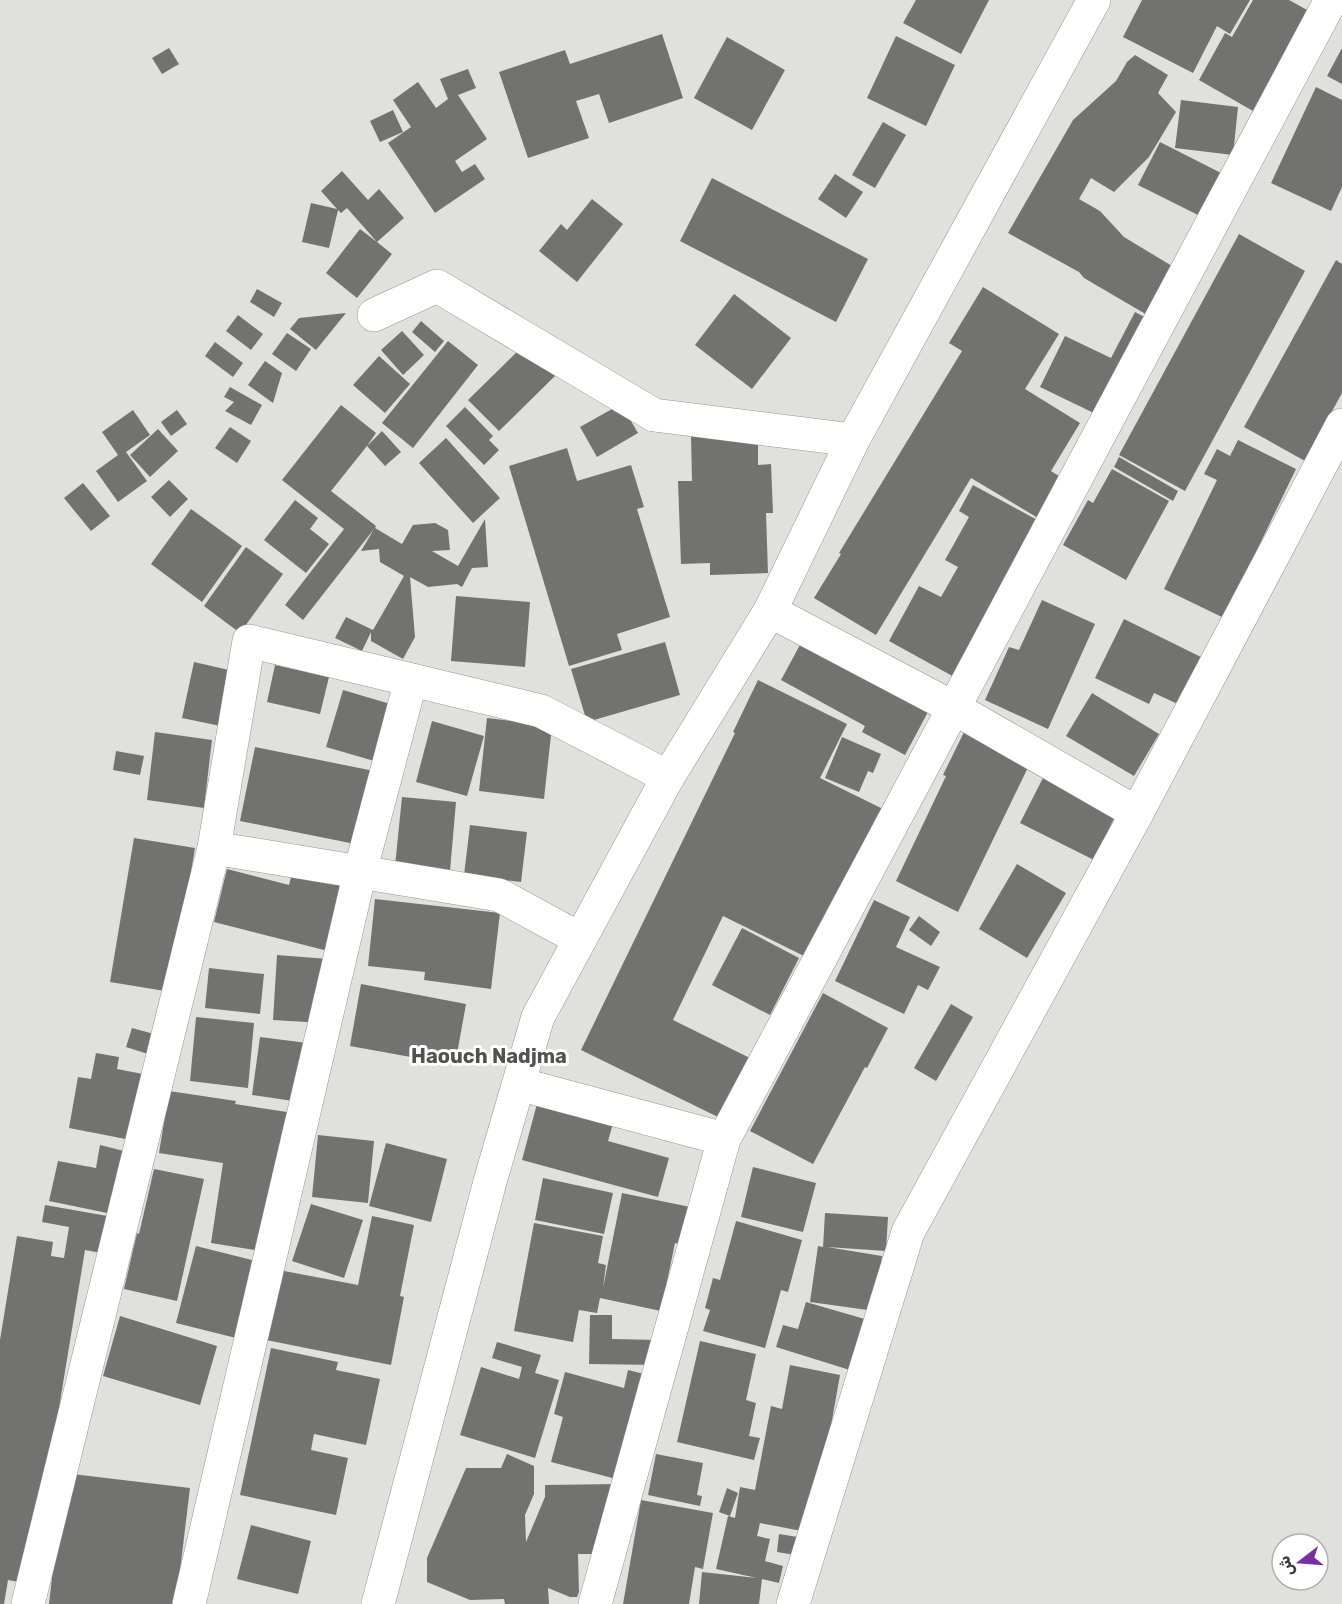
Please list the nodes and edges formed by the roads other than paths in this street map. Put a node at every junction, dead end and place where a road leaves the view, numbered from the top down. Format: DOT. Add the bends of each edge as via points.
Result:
graph roads {
  1 [pos="1094,0"];
  2 [pos="1327,6"];
  3 [pos="374,315"];
  4 [pos="1342,425"];
  5 [pos="853,440"];
  6 [pos="770,611"];
  7 [pos="411,680"];
  8 [pos="954,708"];
  9 [pos="668,777"];
  10 [pos="1137,813"];
  11 [pos="214,848"];
  12 [pos="360,872"];
  13 [pos="580,939"];
  14 [pos="519,1084"];
  15 [pos="723,1139"];
  16 [pos="28,1604"];
  17 [pos="189,1604"];
  18 [pos="378,1604"];
  19 [pos="595,1604"];
  20 [pos="794,1604"];
  1 -- 5 [label="street"];
  2 -- 8 [label="street"];
  3 -- 5 [label="street" via="437,286 654,415"];
  4 -- 10 [label="street"];
  5 -- 6 [label="street"];
  6 -- 8 [label="street"];
  6 -- 9 [label="street"];
  7 -- 9 [label="street" via="541,711"];
  7 -- 11 [label="street" via="249,641"];
  7 -- 12 [label="street"];
  8 -- 10 [label="street"];
  8 -- 15 [label="street"];
  9 -- 13 [label="street"];
  10 -- 20 [label="street" via="908,1232"];
  11 -- 12 [label="street"];
  11 -- 16 [label="street"];
  12 -- 13 [label="street" via="500,895"];
  12 -- 17 [label="street"];
  13 -- 14 [label="street" via="538,1017"];
  14 -- 15 [label="street"];
  14 -- 18 [label="street"];
  15 -- 19 [label="street"];
}
